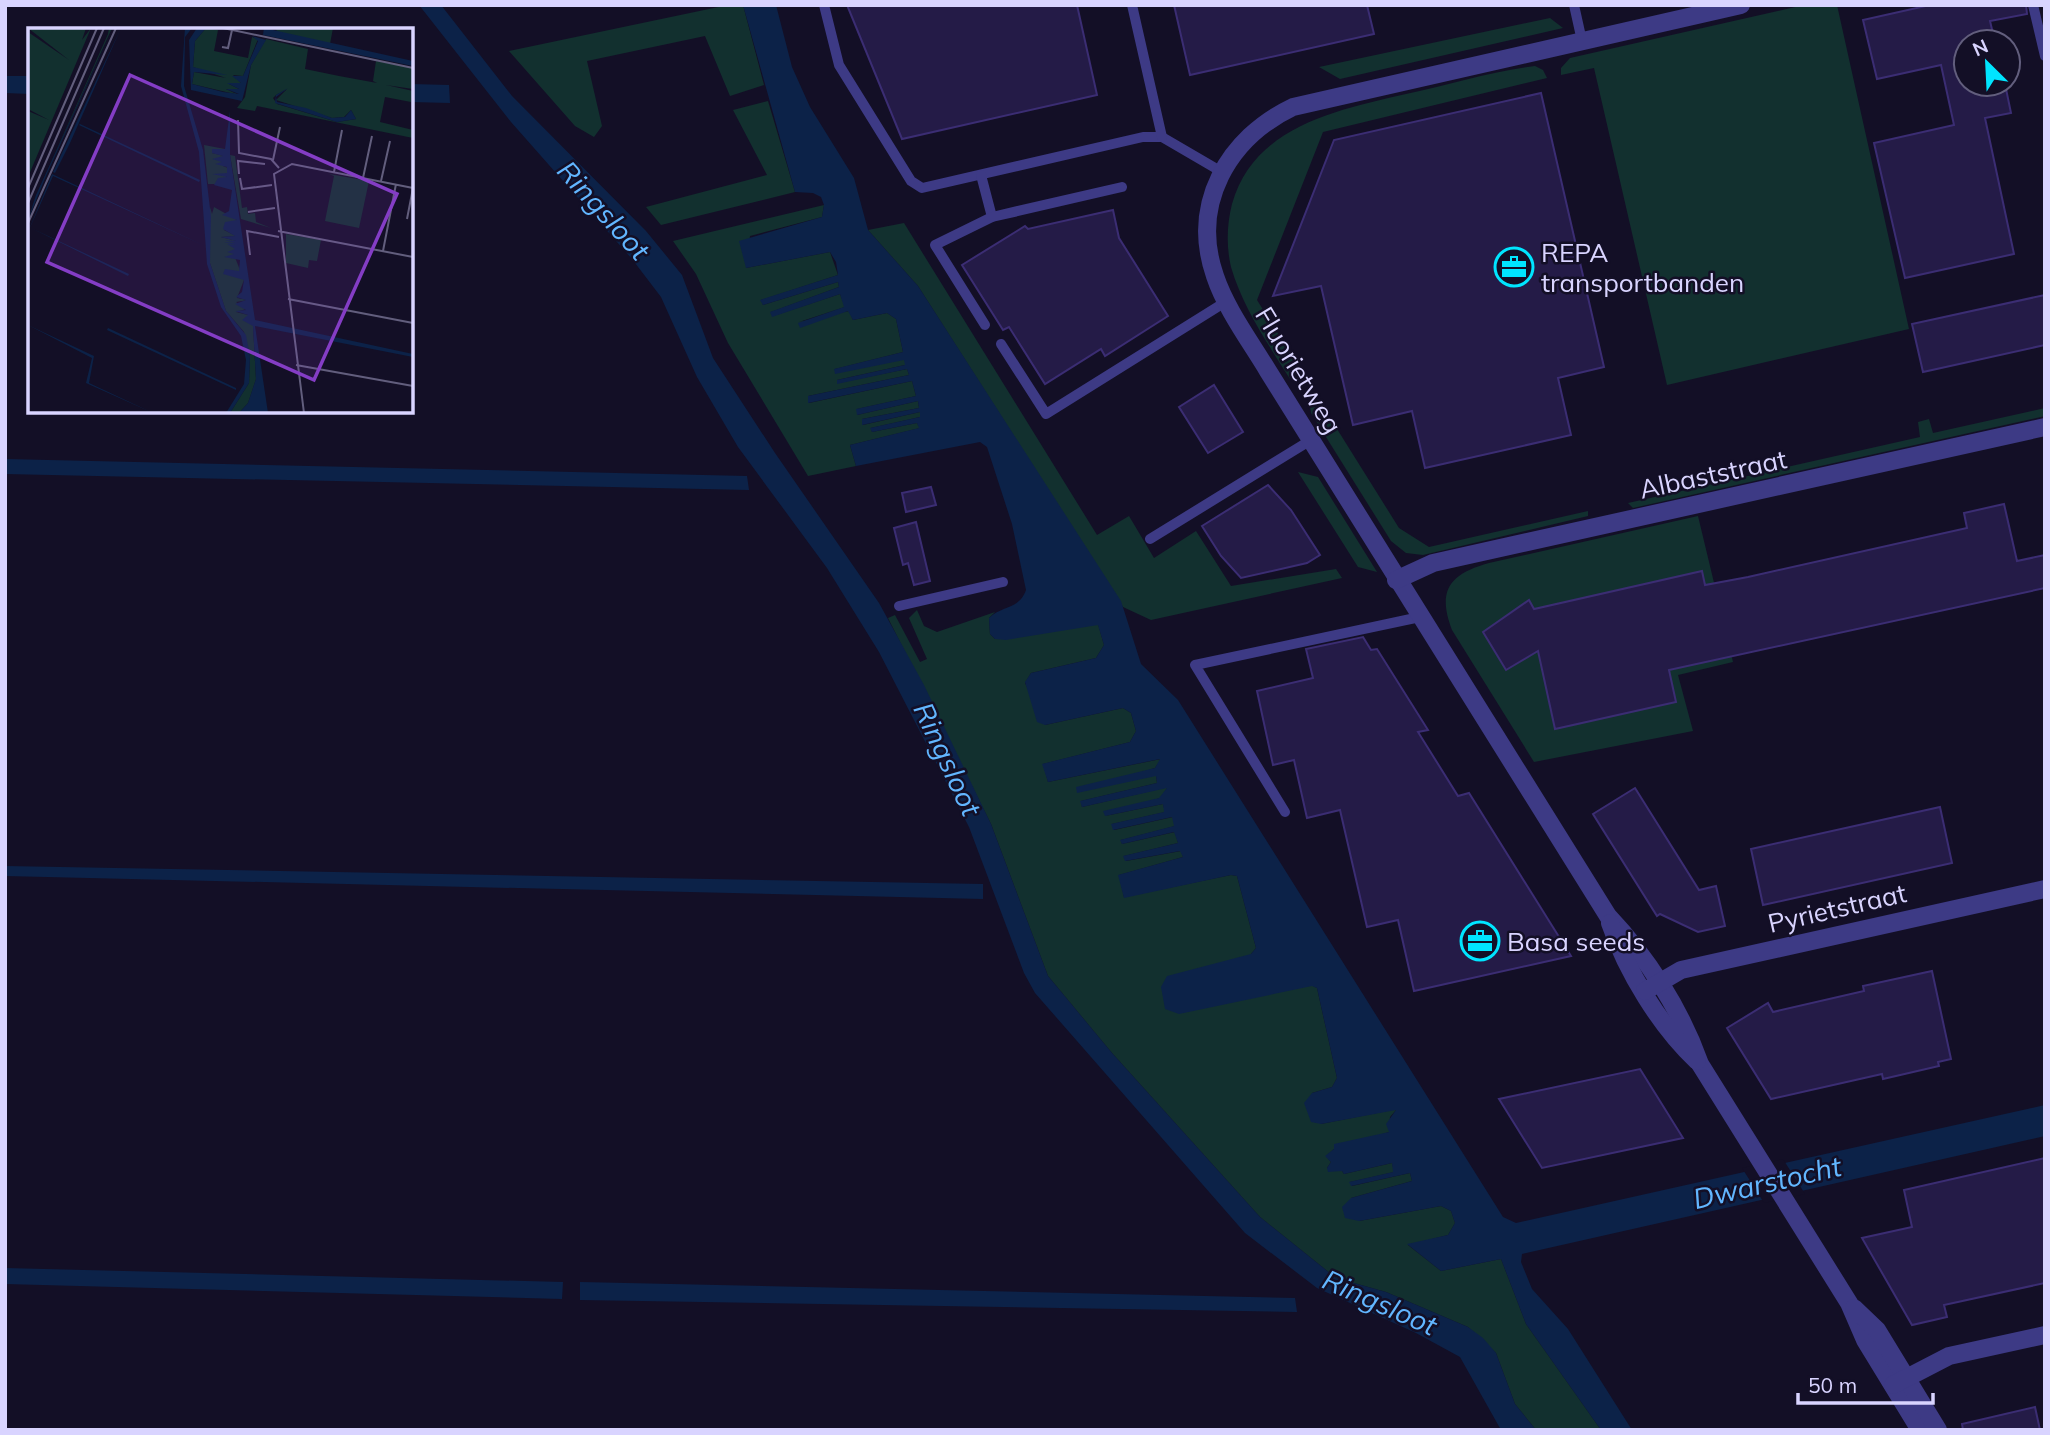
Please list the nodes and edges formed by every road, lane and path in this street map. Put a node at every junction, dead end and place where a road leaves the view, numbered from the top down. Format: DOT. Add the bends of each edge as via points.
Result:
graph roads {
  1 [pos="824,5"];
  2 [pos="1132,5"];
  3 [pos="1574,5"];
  4 [pos="1741,5"];
  5 [pos="2033,5"];
  6 [pos="1582,41"];
  7 [pos="2045,56"];
  8 [pos="1162,137"];
  9 [pos="1222,172"];
  10 [pos="981,175"];
  11 [pos="1122,187"];
  12 [pos="992,217"];
  13 [pos="1227,301"];
  14 [pos="985,325"];
  15 [pos="1002,344"];
  16 [pos="2045,427"];
  17 [pos="1311,440"];
  18 [pos="1150,539"];
  19 [pos="1396,580"];
  20 [pos="1003,582"];
  21 [pos="899,606"];
  22 [pos="1420,617"];
  23 [pos="1285,812"];
  24 [pos="2045,889"];
  25 [pos="1652,987"];
  26 [pos="2045,1335"];
  27 [pos="1900,1381"];
  28 [pos="1920,1430"];
  29 [pos="1938,1430"];
  1 -- 10 [label="lane" via="839,65 911,181 922,188"];
  2 -- 8 [label="lane"];
  3 -- 6 [label="lane"];
  4 -- 6 [label="street, Fluorietweg"];
  5 -- 7 [label="lane"];
  6 -- 9 [label="street, Fluorietweg" via="1293,107 1246,137"];
  8 -- 9 [label="lane"];
  8 -- 10 [label="lane"];
  9 -- 13 [label="street, Fluorietweg" via="1207,228 1214,275"];
  10 -- 12 [label="lane"];
  11 -- 12 [label="lane"];
  12 -- 14 [label="lane" via="935,245"];
  13 -- 15 [label="lane" via="1046,414"];
  13 -- 17 [label="street, Fluorietweg"];
  16 -- 19 [label="street, Albaststraat" via="1433,563"];
  17 -- 18 [label="lane"];
  17 -- 19 [label="street, Fluorietweg"];
  19 -- 22 [label="street, Fluorietweg"];
  20 -- 21 [label="lane"];
  22 -- 23 [label="lane" via="1195,665"];
  22 -- 25 [label="street, Fluorietweg" via="1608,916 1618,944"];
  24 -- 25 [label="street, Pyrietstraat" via="1681,970"];
  25 -- 27 [label="street, Fluorietweg" via="1679,1044 1700,1063 1849,1303 1865,1340"];
  26 -- 27 [label="street" via="1949,1356"];
  27 -- 28 [label="street, Fluorietweg"];
  27 -- 29 [label="street, Fluorietweg"];
}
